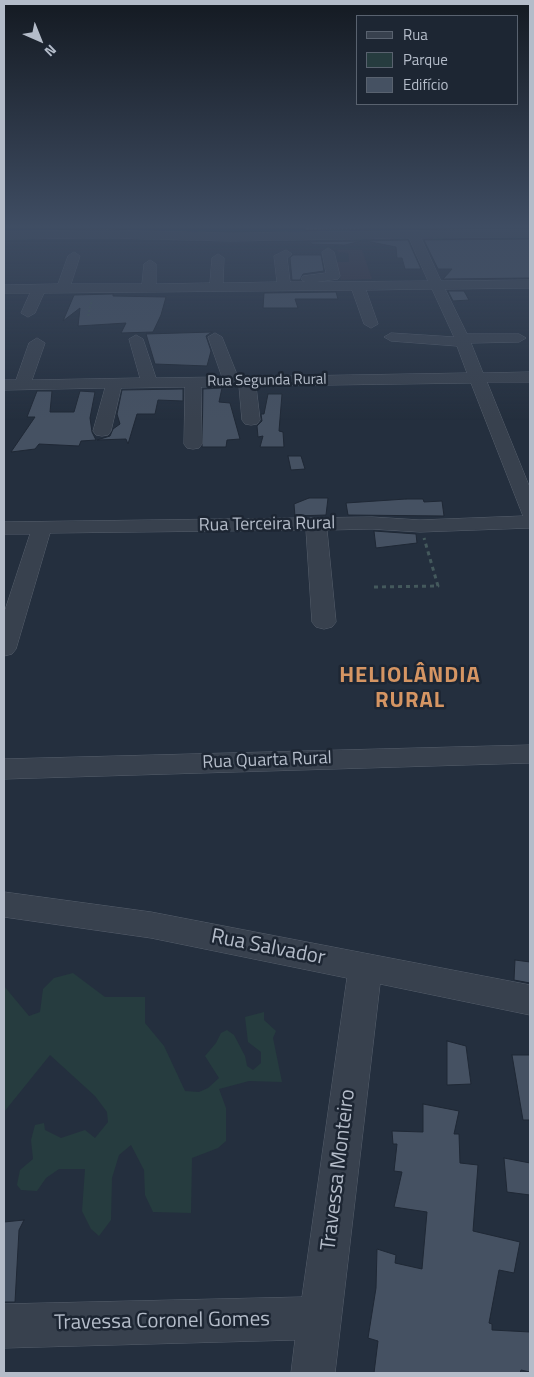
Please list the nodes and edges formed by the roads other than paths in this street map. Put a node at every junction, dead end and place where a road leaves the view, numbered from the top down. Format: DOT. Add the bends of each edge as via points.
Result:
graph roads {
  1 [pos="38,291"];
  2 [pos="128,291"];
  3 [pos="360,291"];
  4 [pos="440,291"];
  5 [pos="124,304"];
  6 [pos="28,313"];
  7 [pos="371,324"];
  8 [pos="215,337"];
  9 [pos="391,337"];
  10 [pos="519,338"];
  11 [pos="136,339"];
  12 [pos="461,341"];
  13 [pos="37,343"];
  14 [pos="530,377"];
  15 [pos="476,378"];
  16 [pos="240,382"];
  17 [pos="150,383"];
  18 [pos="193,383"];
  19 [pos="114,384"];
  20 [pos="4,385"];
  21 [pos="22,385"];
  22 [pos="251,420"];
  23 [pos="102,432"];
  24 [pos="193,444"];
  25 [pos="530,512"];
  26 [pos="530,522"];
  27 [pos="316,524"];
  28 [pos="8,527"];
  29 [pos="42,527"];
  30 [pos="4,549"];
  31 [pos="324,622"];
  32 [pos="4,649"];
  33 [pos="530,754"];
  34 [pos="4,769"];
  35 [pos="4,904"];
  36 [pos="365,967"];
  37 [pos="530,1000"];
  38 [pos="320,1318"];
  39 [pos="4,1326"];
  40 [pos="313,1373"];
  1 -- 6 [label="street"];
  2 -- 5 [label="street"];
  3 -- 7 [label="street"];
  4 -- 12 [label="street"];
  8 -- 16 [label="street"];
  9 -- 12 [label="street"];
  10 -- 12 [label="street"];
  11 -- 17 [label="street"];
  12 -- 15 [label="street"];
  13 -- 21 [label="street"];
  14 -- 15 [label="street, Rua Segunda Rural"];
  15 -- 16 [label="street, Rua Segunda Rural"];
  15 -- 25 [label="street"];
  16 -- 18 [label="street, Rua Segunda Rural"];
  16 -- 22 [label="street"];
  17 -- 18 [label="street, Rua Segunda Rural"];
  17 -- 19 [label="street, Rua Segunda Rural"];
  18 -- 24 [label="street"];
  19 -- 21 [label="street, Rua Segunda Rural"];
  19 -- 23 [label="street"];
  20 -- 21 [label="street, Rua Segunda Rural"];
  26 -- 27 [label="street, Rua Terceira Rural" via="420,526"];
  27 -- 29 [label="street, Rua Terceira Rural"];
  27 -- 31 [label="street"];
  28 -- 29 [label="street, Rua Terceira Rural"];
  28 -- 30 [label="street"];
  29 -- 32 [label="street"];
  33 -- 34 [label="street, Rua Quarta Rural"];
  35 -- 36 [label="street, Rua Salvador" via="151,925"];
  36 -- 37 [label="street, Rua Salvador"];
  36 -- 38 [label="street, Travessa Monteiro"];
  38 -- 39 [label="street, Travessa Coronel Gomes"];
  38 -- 40 [label="street, Travessa Monteiro"];
}
